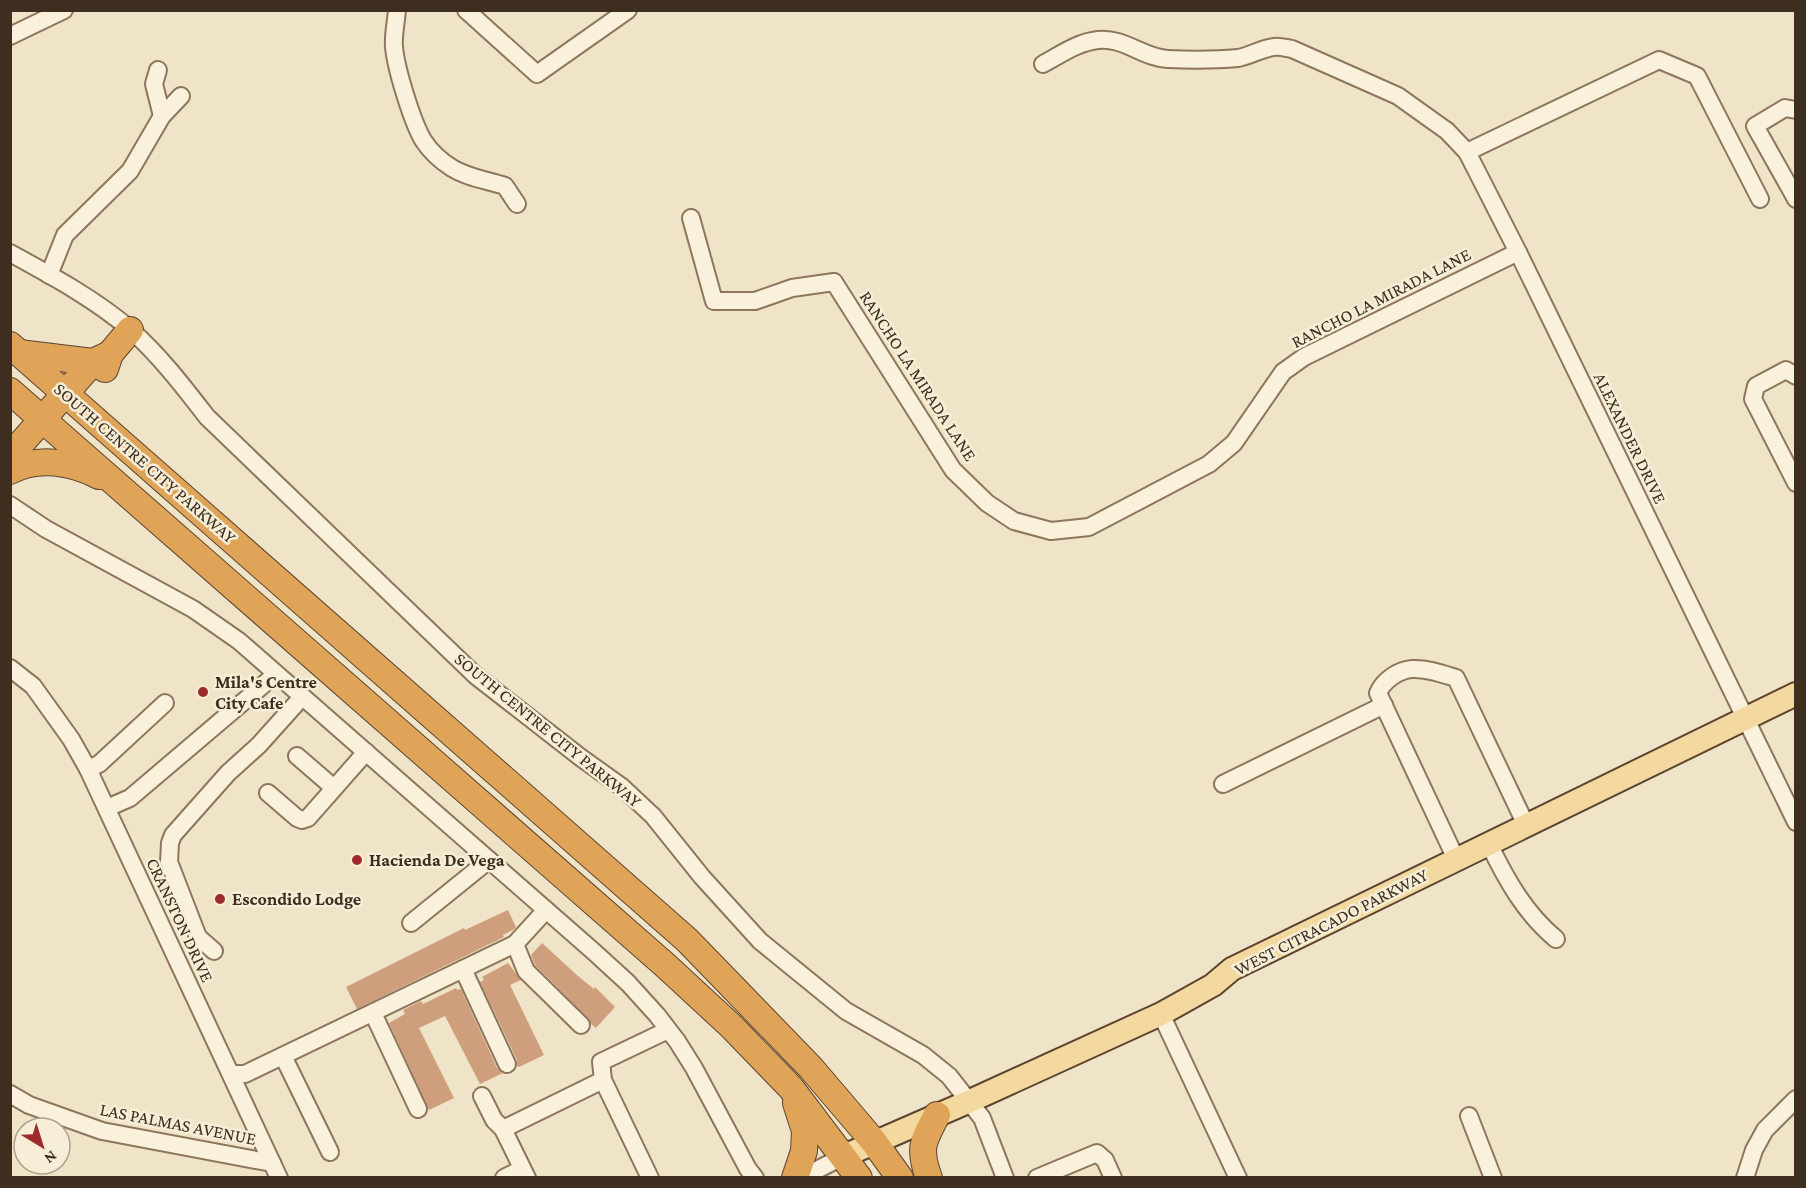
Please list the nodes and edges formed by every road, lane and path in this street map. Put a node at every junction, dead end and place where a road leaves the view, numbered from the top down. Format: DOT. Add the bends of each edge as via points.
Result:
graph roads {
  1 [pos="64,10"];
  2 [pos="397,10"];
  3 [pos="466,10"];
  4 [pos="628,10"];
  5 [pos="10,36"];
  6 [pos="1042,64"];
  7 [pos="159,70"];
  8 [pos="181,96"];
  9 [pos="1796,110"];
  10 [pos="162,116"];
  11 [pos="1467,152"];
  12 [pos="1760,199"];
  13 [pos="1796,199"];
  14 [pos="517,204"];
  15 [pos="690,218"];
  16 [pos="1518,252"];
  17 [pos="10,253"];
  18 [pos="49,275"];
  19 [pos="130,330"];
  20 [pos="15,349"];
  21 [pos="102,358"];
  22 [pos="1796,376"];
  23 [pos="10,391"];
  24 [pos="71,398"];
  25 [pos="48,424"];
  26 [pos="10,460"];
  27 [pos="10,471"];
  28 [pos="1796,483"];
  29 [pos="116,484"];
  30 [pos="10,505"];
  31 [pos="10,668"];
  32 [pos="276,674"];
  33 [pos="1796,694"];
  34 [pos="302,697"];
  35 [pos="165,703"];
  36 [pos="1384,705"];
  37 [pos="1745,718"];
  38 [pos="366,752"];
  39 [pos="297,756"];
  40 [pos="88,769"];
  41 [pos="1223,783"];
  42 [pos="334,788"];
  43 [pos="268,793"];
  44 [pos="107,808"];
  45 [pos="1796,822"];
  46 [pos="1526,825"];
  47 [pos="1489,844"];
  48 [pos="1456,859"];
  49 [pos="489,860"];
  50 [pos="546,910"];
  51 [pos="411,923"];
  52 [pos="1556,939"];
  53 [pos="515,944"];
  54 [pos="214,951"];
  55 [pos="463,969"];
  56 [pos="372,1013"];
  57 [pos="1161,1014"];
  58 [pos="581,1025"];
  59 [pos="668,1030"];
  60 [pos="283,1056"];
  61 [pos="507,1064"];
  62 [pos="231,1074"];
  63 [pos="603,1080"];
  64 [pos="791,1088"];
  65 [pos="10,1094"];
  66 [pos="482,1096"];
  67 [pos="1796,1099"];
  68 [pos="970,1101"];
  69 [pos="418,1109"];
  70 [pos="937,1115"];
  71 [pos="1469,1116"];
  72 [pos="502,1129"];
  73 [pos="874,1142"];
  74 [pos="330,1152"];
  75 [pos="844,1156"];
  76 [pos="276,1170"];
  77 [pos="525,1173"];
  78 [pos="504,1178"];
  79 [pos="650,1178"];
  80 [pos="755,1178"];
  81 [pos="795,1178"];
  82 [pos="801,1178"];
  83 [pos="859,1178"];
  84 [pos="900,1178"];
  85 [pos="929,1178"];
  86 [pos="1005,1178"];
  87 [pos="1036,1178"];
  88 [pos="1113,1178"];
  89 [pos="1238,1178"];
  90 [pos="1493,1178"];
  91 [pos="1745,1178"];
  1 -- 5 [label="street"];
  2 -- 14 [label="street" via="396,57 422,139 454,170 505,186"];
  3 -- 4 [label="street" via="537,74"];
  6 -- 11 [label="street, ALEXANDER DRIVE" via="1077,46 1110,39 1167,59 1241,58 1274,46 1292,49 1398,96 1447,131"];
  7 -- 10 [label="street" via="154,84"];
  8 -- 10 [label="street"];
  9 -- 13 [label="street" via="1785,108 1755,126"];
  10 -- 18 [label="street" via="130,171 65,235"];
  11 -- 12 [label="street" via="1659,60 1697,76"];
  11 -- 16 [label="street, ALEXANDER DRIVE"];
  15 -- 16 [label="street, RANCHO LA MIRADA LANE" via="714,301 755,301 792,288 834,282 953,470 987,503 1014,521 1051,531 1089,527 1209,464 1234,443 1283,372 1304,357"];
  16 -- 37 [label="street, ALEXANDER DRIVE"];
  17 -- 18 [label="street, SOUTH CENTRE CITY PARKWAY"];
  18 -- 19 [label="street, SOUTH CENTRE CITY PARKWAY"];
  19 -- 21 [label="highway"];
  19 -- 68 [label="street, SOUTH CENTRE CITY PARKWAY" via="171,370 207,417 476,676 622,787 653,816 702,878 760,941 846,1011 923,1055 949,1076"];
  20 -- 21 [label="highway"];
  20 -- 24 [label="highway, SOUTH CENTRE CITY PARKWAY"];
  21 -- 24 [label="highway" via="103,374"];
  22 -- 28 [label="street" via="1786,370 1756,386 1753,399"];
  23 -- 25 [label="highway, SOUTH CENTRE CITY PARKWAY"];
  24 -- 25 [label="highway"];
  24 -- 73 [label="highway, SOUTH CENTRE CITY PARKWAY" via="687,940 804,1060"];
  25 -- 26 [label="highway" via="17,448"];
  25 -- 29 [label="highway, SOUTH CENTRE CITY PARKWAY"];
  27 -- 29 [label="highway" via="22,465 57,462"];
  29 -- 64 [label="highway, SOUTH CENTRE CITY PARKWAY" via="665,965"];
  30 -- 32 [label="street" via="49,531 193,609 239,641"];
  31 -- 40 [label="street, CRANSTON DRIVE" via="33,686"];
  32 -- 34 [label="street"];
  32 -- 44 [label="street" via="130,798"];
  33 -- 37 [label="main road, WEST CITRACADO PARKWAY"];
  34 -- 38 [label="street"];
  34 -- 54 [label="street" via="173,834 169,862 198,937"];
  35 -- 40 [label="street" via="99,764"];
  36 -- 41 [label="street"];
  36 -- 46 [label="street" via="1378,693 1396,674 1412,669 1456,678"];
  36 -- 48 [label="street"];
  37 -- 45 [label="street, ALEXANDER DRIVE"];
  37 -- 46 [label="main road, WEST CITRACADO PARKWAY"];
  38 -- 42 [label="street"];
  38 -- 49 [label="street"];
  39 -- 42 [label="street"];
  40 -- 44 [label="street, CRANSTON DRIVE"];
  42 -- 43 [label="street" via="302,820"];
  44 -- 62 [label="street, CRANSTON DRIVE"];
  46 -- 47 [label="main road, WEST CITRACADO PARKWAY"];
  47 -- 48 [label="main road, WEST CITRACADO PARKWAY"];
  47 -- 52 [label="street" via="1523,905"];
  48 -- 57 [label="main road, WEST CITRACADO PARKWAY" via="1232,969 1213,986"];
  49 -- 50 [label="street"];
  49 -- 51 [label="street"];
  50 -- 53 [label="street"];
  50 -- 59 [label="street" via="619,975"];
  53 -- 55 [label="street"];
  53 -- 58 [label="street" via="526,971"];
  55 -- 56 [label="street"];
  55 -- 61 [label="street"];
  56 -- 60 [label="street"];
  56 -- 69 [label="street"];
  57 -- 68 [label="main road, WEST CITRACADO PARKWAY"];
  57 -- 89 [label="street"];
  59 -- 63 [label="street" via="601,1062"];
  59 -- 80 [label="street"];
  60 -- 62 [label="street" via="245,1074"];
  60 -- 74 [label="street"];
  62 -- 76 [label="street, CRANSTON DRIVE"];
  63 -- 72 [label="street"];
  63 -- 79 [label="street"];
  64 -- 75 [label="highway, SOUTH CENTRE CITY PARKWAY"];
  64 -- 81 [label="highway" via="805,1131 804,1151"];
  65 -- 76 [label="street, LAS PALMAS AVENUE" via="29,1105 102,1131"];
  66 -- 72 [label="street"];
  67 -- 91 [label="street" via="1765,1131"];
  68 -- 70 [label="main road, WEST CITRACADO PARKWAY"];
  68 -- 86 [label="street, SOUTH CENTRE CITY PARKWAY" via="982,1118"];
  70 -- 73 [label="main road, WEST CITRACADO PARKWAY"];
  70 -- 85 [label="highway" via="923,1141 923,1161"];
  71 -- 90 [label="street"];
  72 -- 77 [label="street"];
  73 -- 75 [label="main road, WEST CITRACADO PARKWAY"];
  73 -- 84 [label="highway, SOUTH CENTRE CITY PARKWAY"];
  75 -- 82 [label="street, WEST CITRACADO PARKWAY"];
  75 -- 83 [label="highway, SOUTH CENTRE CITY PARKWAY"];
  77 -- 78 [label="street"];
  87 -- 88 [label="street" via="1097,1153"];
}
